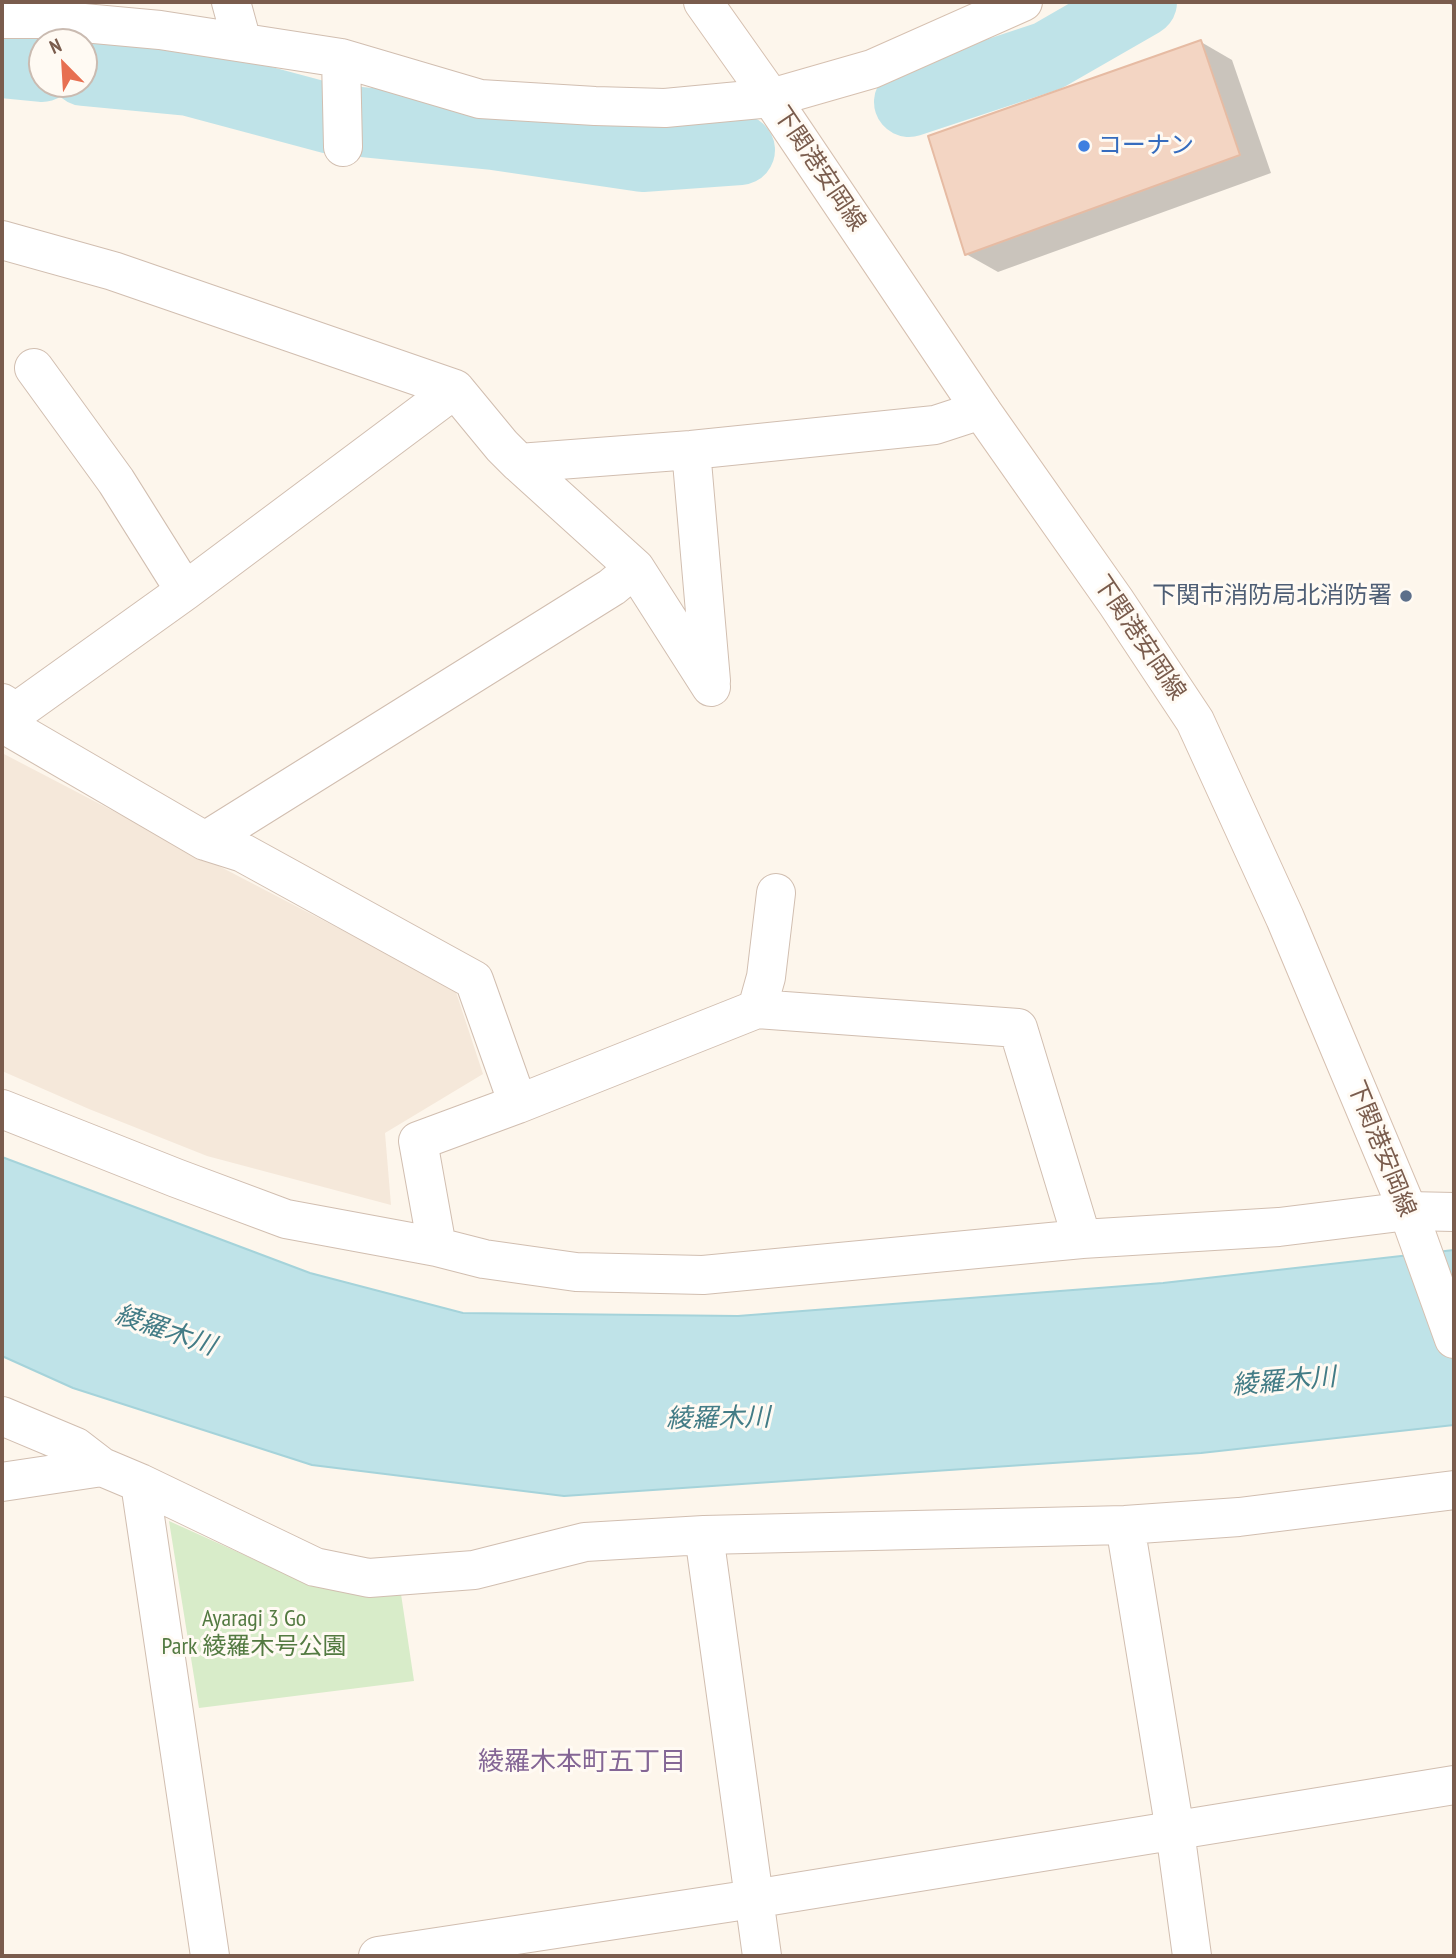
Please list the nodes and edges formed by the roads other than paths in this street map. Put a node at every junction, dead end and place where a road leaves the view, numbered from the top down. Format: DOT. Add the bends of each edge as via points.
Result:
graph roads {
  1 [pos="231,2"];
  2 [pos="703,2"];
  3 [pos="1023,2"];
  4 [pos="2,19"];
  5 [pos="242,42"];
  6 [pos="341,58"];
  7 [pos="771,98"];
  8 [pos="343,147"];
  9 [pos="10,252"];
  10 [pos="34,368"];
  11 [pos="455,389"];
  12 [pos="981,410"];
  13 [pos="691,450"];
  14 [pos="519,463"];
  15 [pos="635,568"];
  16 [pos="186,591"];
  17 [pos="2,703"];
  18 [pos="2,723"];
  19 [pos="205,841"];
  20 [pos="776,893"];
  21 [pos="757,1009"];
  22 [pos="518,1104"];
  23 [pos="2,1109"];
  24 [pos="1454,1212"];
  25 [pos="1412,1223"];
  26 [pos="1082,1239"];
  27 [pos="437,1247"];
  28 [pos="1454,1339"];
  29 [pos="2,1416"];
  30 [pos="102,1468"];
  31 [pos="2,1482"];
  32 [pos="140,1483"];
  33 [pos="1454,1490"];
  34 [pos="1125,1525"];
  35 [pos="704,1535"];
  36 [pos="1454,1785"];
  37 [pos="1175,1831"];
  38 [pos="753,1899"];
  39 [pos="210,1956"];
  40 [pos="378,1956"];
  41 [pos="762,1956"];
  42 [pos="1192,1956"];
  1 -- 5 [label="street"];
  2 -- 7 [label="street, 下関港安岡線"];
  3 -- 7 [label="street" via="872,69"];
  4 -- 5 [label="street" via="147,28"];
  5 -- 6 [label="street"];
  6 -- 7 [label="street" via="481,99 664,108"];
  6 -- 8 [label="street"];
  7 -- 12 [label="street, 下関港安岡線"];
  9 -- 11 [label="street" via="113,271"];
  10 -- 16 [label="street" via="116,481"];
  11 -- 14 [label="street"];
  11 -- 16 [label="street"];
  12 -- 13 [label="street" via="935,425"];
  12 -- 25 [label="street, 下関港安岡線" via="1195,721 1285,918"];
  13 -- 14 [label="street"];
  13 -- 15 [label="street" via="711,687"];
  14 -- 15 [label="street"];
  15 -- 19 [label="street" via="600,595"];
  16 -- 17 [label="street" via="16,712"];
  18 -- 19 [label="street"];
  19 -- 22 [label="street" via="243,853 474,980"];
  20 -- 21 [label="street" via="766,977"];
  21 -- 22 [label="street"];
  21 -- 26 [label="street" via="1018,1028"];
  22 -- 27 [label="street" via="418,1142"];
  23 -- 27 [label="street" via="286,1219"];
  24 -- 25 [label="street"];
  25 -- 26 [label="street"];
  25 -- 28 [label="street, 下関港安岡線"];
  26 -- 27 [label="street" via="704,1275 576,1272"];
  29 -- 30 [label="street" via="76,1447"];
  30 -- 31 [label="street"];
  30 -- 32 [label="street"];
  32 -- 35 [label="street" via="315,1567 369,1578 474,1570 584,1542"];
  32 -- 39 [label="street"];
  33 -- 34 [label="street" via="1239,1517"];
  34 -- 35 [label="street"];
  34 -- 37 [label="street"];
  35 -- 38 [label="street"];
  36 -- 37 [label="street"];
  37 -- 38 [label="street"];
  37 -- 42 [label="street"];
  38 -- 40 [label="street"];
  38 -- 41 [label="street"];
}
